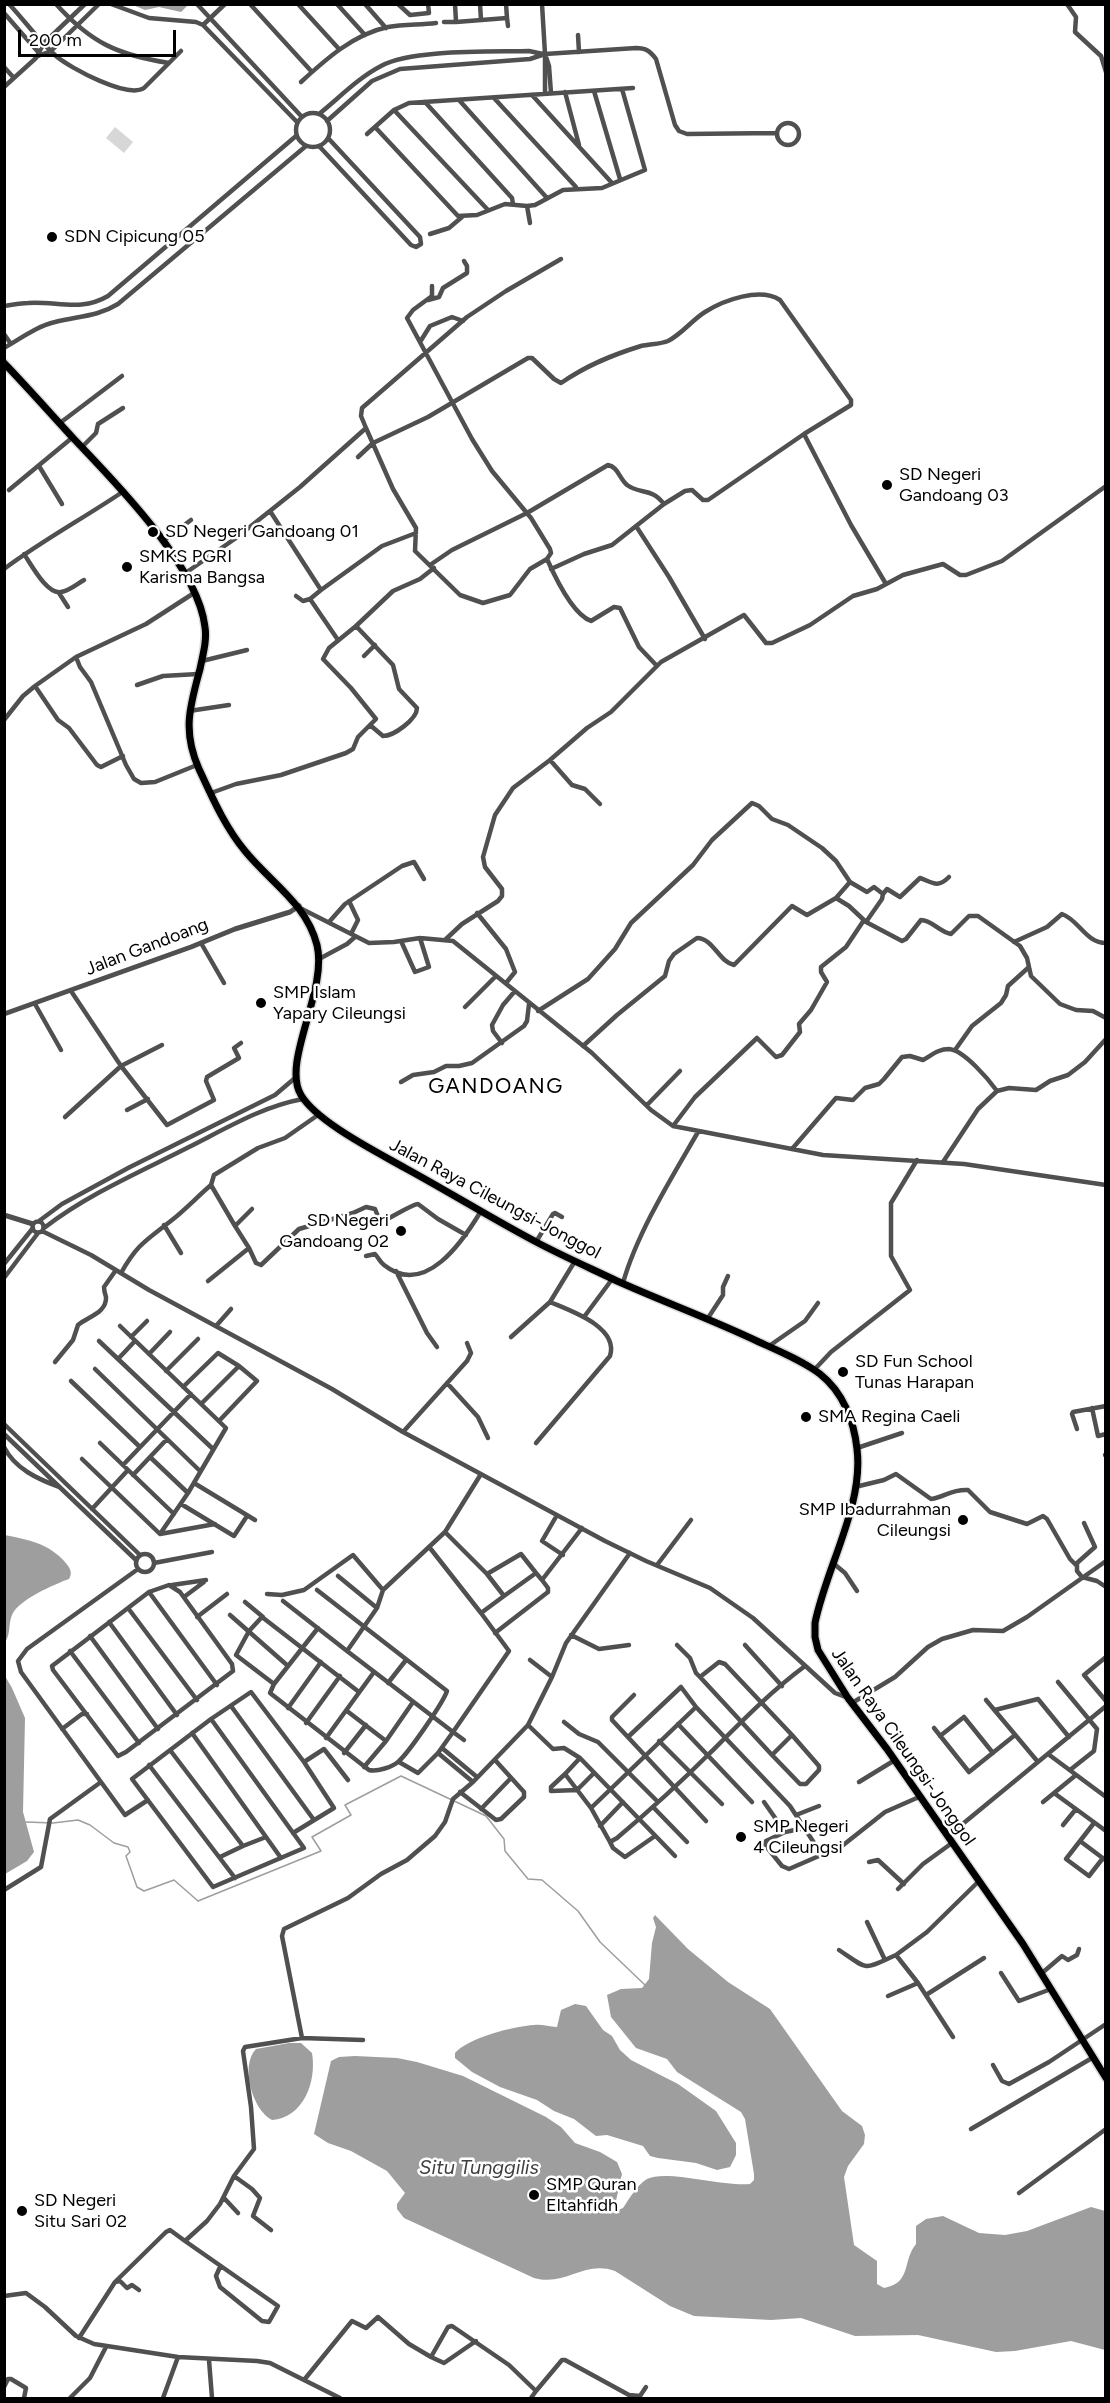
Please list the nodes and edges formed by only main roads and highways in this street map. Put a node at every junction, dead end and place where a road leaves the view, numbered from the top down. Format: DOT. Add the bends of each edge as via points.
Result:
graph roads {
  1 [pos="4,363"];
  2 [pos="1103,2069"];
  3 [pos="1106,2078"];
  1 -- 2 [label="main road, Jalan Raya Cileungsi-Jonggol" via="124,491 163,541 194,593 205,623 206,642 189,711 190,744 197,765 242,848 301,908 317,945 316,986 295,1078 303,1099 318,1115 379,1154 536,1242 769,1347 814,1370 838,1392 857,1448 855,1487 818,1607 818,1650 1042,1973 1092,2058"];
  2 -- 3 [label="main road, Jalan Raya Cileungsi-Jonggol"];
}
